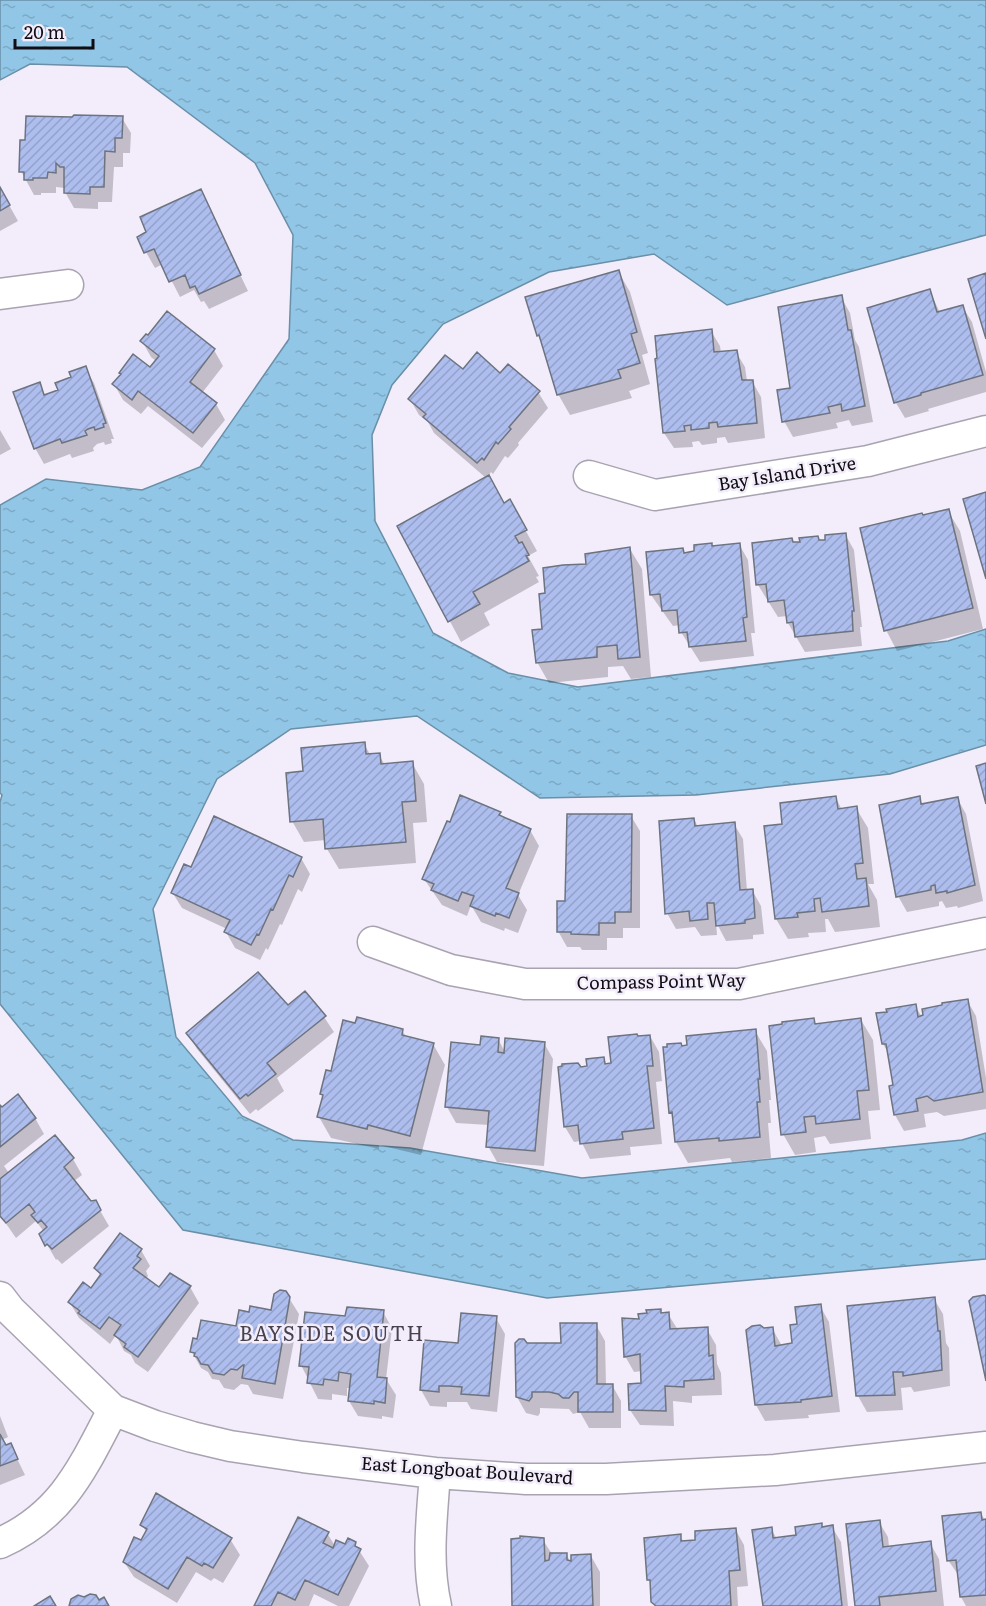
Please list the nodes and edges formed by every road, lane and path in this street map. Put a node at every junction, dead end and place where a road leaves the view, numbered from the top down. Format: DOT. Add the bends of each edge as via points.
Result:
graph roads {
  1 [pos="68,285"];
  2 [pos="0,294"];
  3 [pos="986,431"];
  4 [pos="589,476"];
  5 [pos="986,933"];
  6 [pos="373,942"];
  7 [pos="0,1297"];
  8 [pos="113,1410"];
  9 [pos="986,1447"];
  10 [pos="435,1473"];
  11 [pos="0,1543"];
  12 [pos="436,1606"];
  1 -- 2 [label="street"];
  3 -- 4 [label="street, Bay Island Drive" via="868,461 655,495"];
  5 -- 6 [label="street, Compass Point Way" via="739,984 525,984 451,970"];
  7 -- 8 [label="street, East Longboat Boulevard"];
  8 -- 10 [label="street, East Longboat Boulevard" via="164,1429 230,1446"];
  8 -- 11 [label="street" via="66,1494 27,1529"];
  9 -- 10 [label="street, East Longboat Boulevard" via="692,1475 526,1479"];
  10 -- 12 [label="street" via="430,1564"];
}
